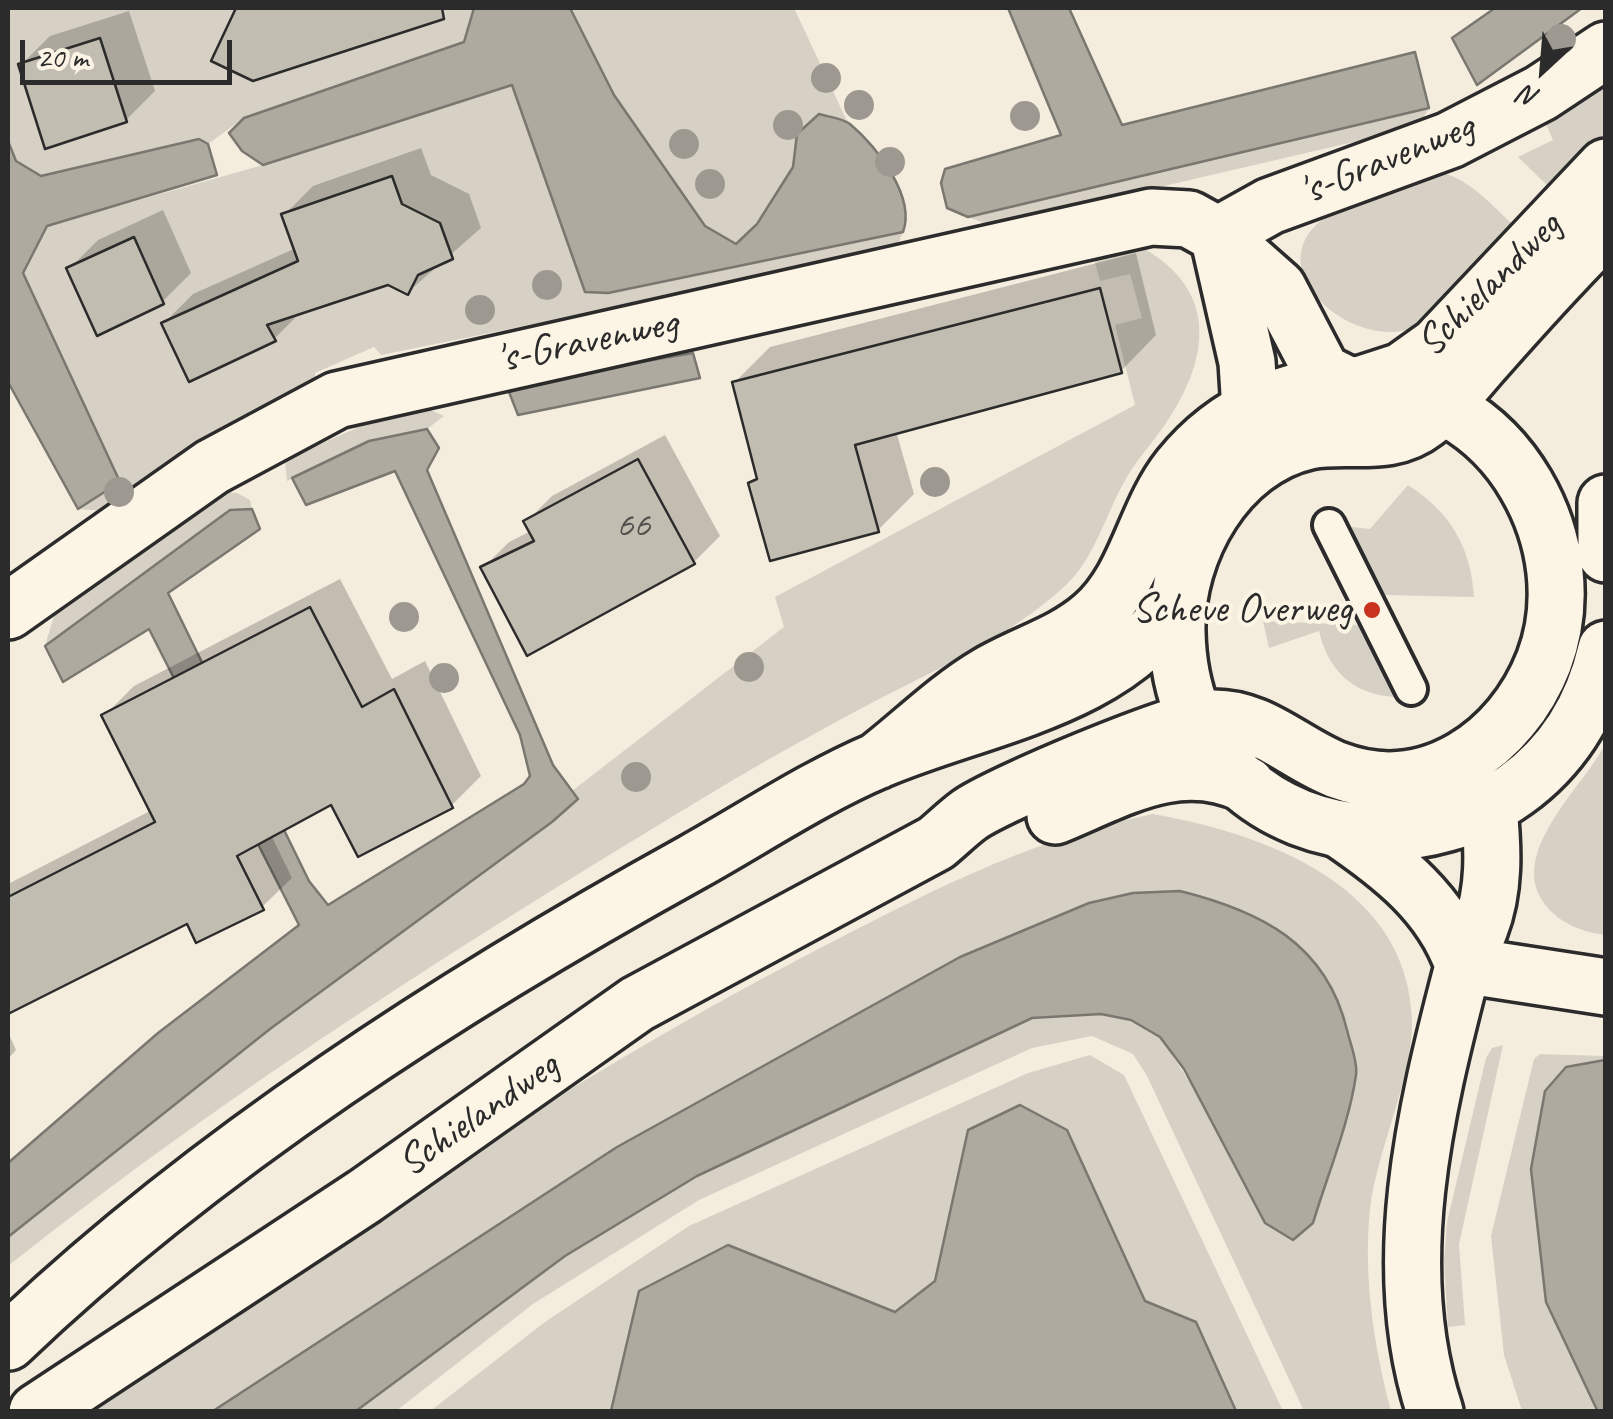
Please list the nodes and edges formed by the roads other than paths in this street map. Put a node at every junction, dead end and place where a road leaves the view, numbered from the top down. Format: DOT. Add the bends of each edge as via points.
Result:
graph roads {
  1 [pos="1606,50"];
  2 [pos="1606,167"];
  3 [pos="1606,228"];
  4 [pos="1218,235"];
  5 [pos="1353,384"];
  6 [pos="1441,406"];
  7 [pos="1250,410"];
  8 [pos="1230,490"];
  9 [pos="1606,503"];
  10 [pos="1329,525"];
  11 [pos="1606,554"];
  12 [pos="1179,599"];
  13 [pos="8,612"];
  14 [pos="1606,649"];
  15 [pos="1410,690"];
  16 [pos="1198,719"];
  17 [pos="1511,720"];
  18 [pos="877,761"];
  19 [pos="1247,785"];
  20 [pos="1489,808"];
  21 [pos="1339,829"];
  22 [pos="936,843"];
  23 [pos="1463,965"];
  24 [pos="1606,988"];
  25 [pos="8,1342"];
  26 [pos="36,1412"];
  27 [pos="1435,1412"];
  1 -- 4 [label="main road, 's-Gravenweg" via="1450,140 1270,206"];
  2 -- 5 [label="main road, Schielandweg" via="1437,346 1402,371"];
  3 -- 6 [label="main road, Schielandweg"];
  4 -- 5 [label="main road, 's-Gravenweg" via="1278,288 1322,372"];
  4 -- 7 [label="main road"];
  4 -- 13 [label="main road, 's-Gravenweg" via="1189,219 1151,217 337,400 212,468"];
  5 -- 6 [label="main road" via="1403,391"];
  5 -- 7 [label="main road" via="1293,391"];
  6 -- 8 [label="main road, Schielandweg" via="1415,428 1386,439 1312,441 1285,449"];
  6 -- 17 [label="main road" via="1510,462 1535,500 1550,541 1554,624 1542,665"];
  7 -- 8 [label="main road"];
  7 -- 18 [label="main road" via="1190,455 1165,488 1121,582 1096,614 985,676"];
  8 -- 12 [label="main road" via="1199,536"];
  9 -- 11 [label="main road"];
  10 -- 15 [label="lane"];
  12 -- 16 [label="main road" via="1180,660"];
  12 -- 18 [label="main road" via="1146,642 1102,673"];
  14 -- 20 [label="main road" via="1594,690 1569,734 1537,772"];
  16 -- 17 [label="main road" via="1266,730 1357,776 1400,779 1463,761"];
  16 -- 19 [label="main road" via="1218,755"];
  16 -- 22 [label="main road, Schielandweg" via="972,812"];
  17 -- 20 [label="main road" via="1492,764"];
  18 -- 25 [label="main road" via="578,925 276,1121"];
  19 -- 21 [label="main road" via="1286,810"];
  19 -- 22 [label="main road, Schielandweg" via="1224,774 1166,772 996,840"];
  20 -- 21 [label="main road" via="1424,832"];
  20 -- 23 [label="main road" via="1491,888"];
  21 -- 23 [label="main road" via="1413,887 1452,935"];
  22 -- 26 [label="main road, Schielandweg" via="636,1004 365,1196"];
  23 -- 24 [label="main road"];
  23 -- 27 [label="main road" via="1413,1203 1410,1290"];
}
